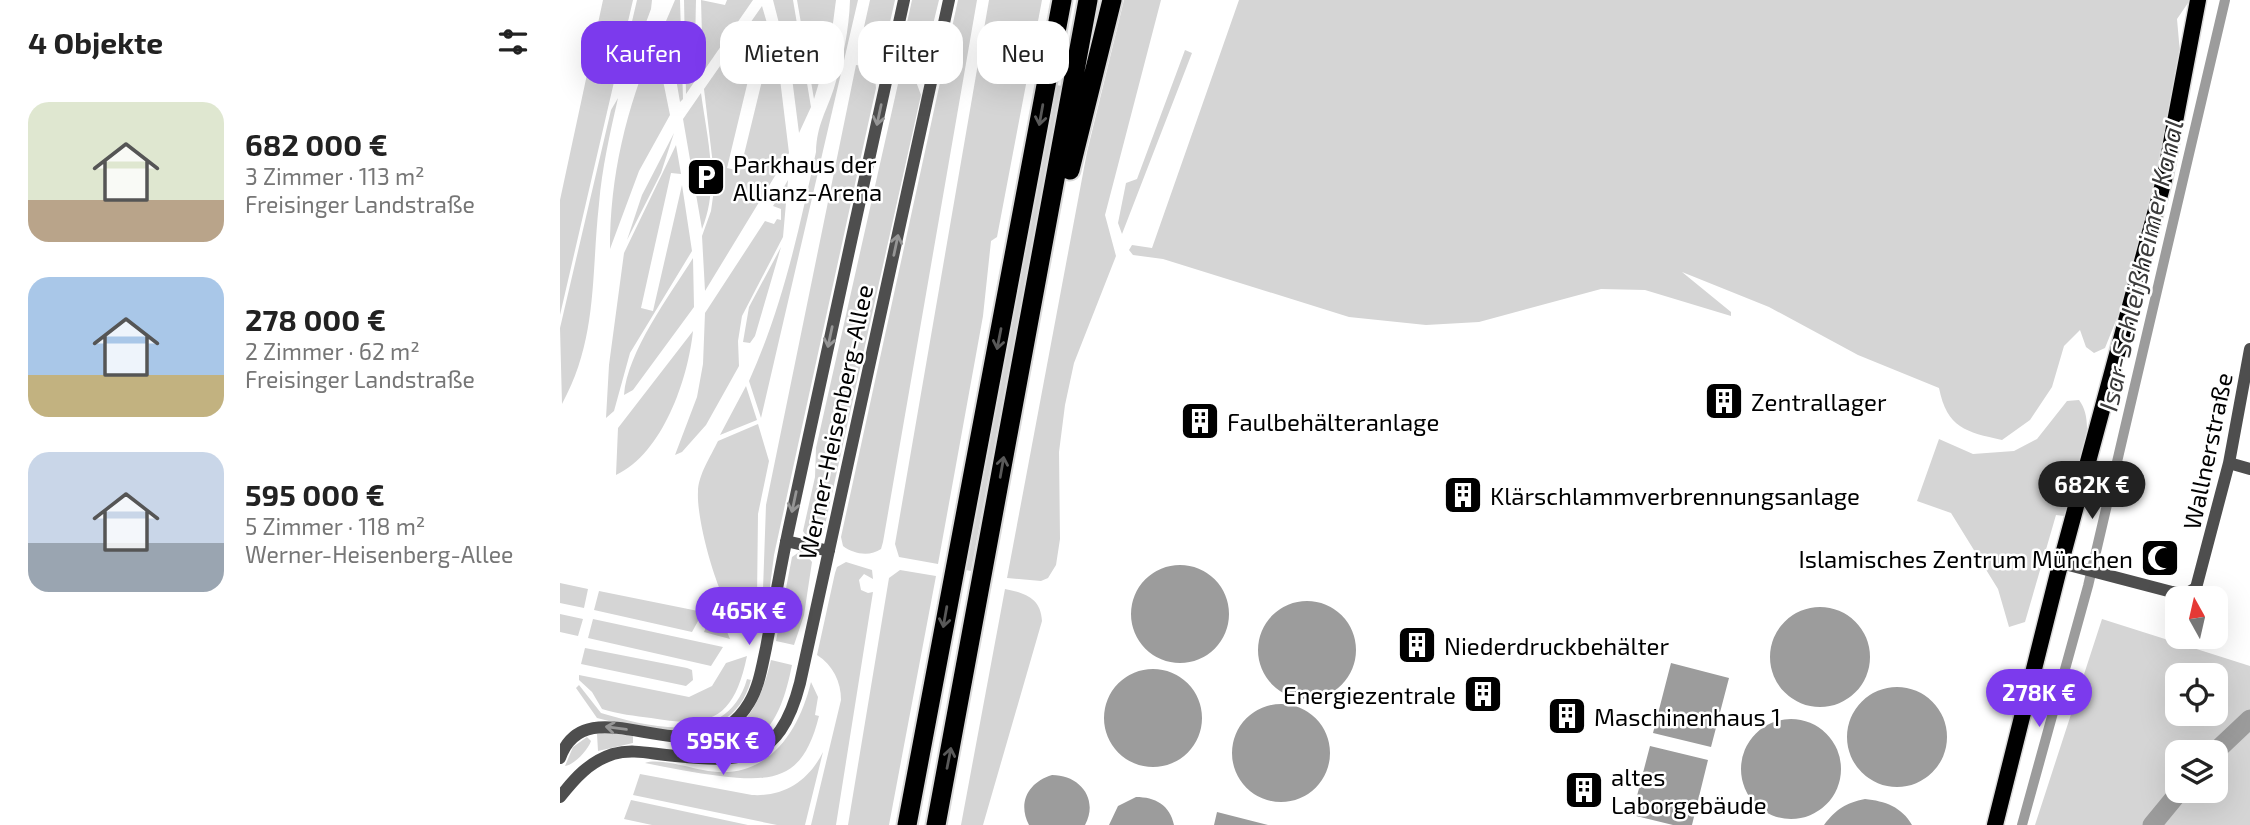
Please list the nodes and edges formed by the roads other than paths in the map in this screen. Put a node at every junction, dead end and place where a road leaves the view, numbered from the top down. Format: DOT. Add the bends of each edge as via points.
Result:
graph roads {
  1 [pos="904,0"];
  2 [pos="949,0"];
  3 [pos="1062,0"];
  4 [pos="1088,0"];
  5 [pos="1112,0"];
  6 [pos="2198,0"];
  7 [pos="1040,259"];
  8 [pos="2250,349"];
  9 [pos="2229,463"];
  10 [pos="2250,468"];
  11 [pos="786,541"];
  12 [pos="828,551"];
  13 [pos="2061,563"];
  14 [pos="560,758"];
  15 [pos="560,797"];
  16 [pos="907,825"];
  17 [pos="936,825"];
  18 [pos="1995,825"];
  1 -- 11 [label="street, Werner-Heisenberg-Allee, one-way"];
  12 -- 2 [label="street, Werner-Heisenberg-Allee, one-way"];
  3 -- 16 [label="highway, one-way"];
  4 -- 7 [label="highway"];
  5 -- 7 [label="highway" via="1058,233"];
  6 -- 13 [label="main road" via="2164,180"];
  17 -- 7 [label="highway, one-way"];
  8 -- 9 [label="street, Wallnerstraße"];
  9 -- 10 [label="street"];
  9 -- 13 [label="street, Wallnerstraße" via="2196,588 2186,594"];
  11 -- 12 [label="street"];
  11 -- 14 [label="street, Werner-Heisenberg-Allee, one-way" via="760,674 743,712 719,732 688,739 616,727 592,728 571,741"];
  12 -- 15 [label="street, Werner-Heisenberg-Allee" via="800,683 786,724 769,743 728,760 636,751 615,754 578,774"];
  13 -- 18 [label="main road"];
}
